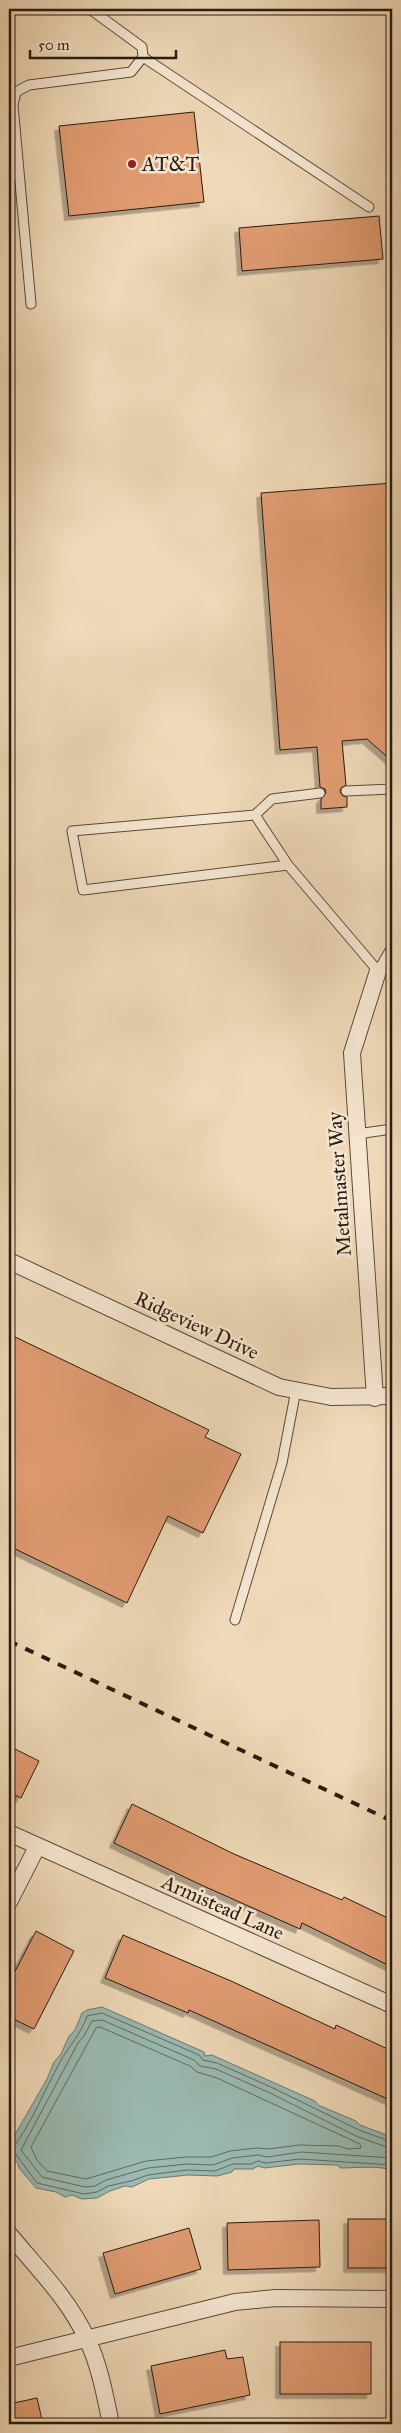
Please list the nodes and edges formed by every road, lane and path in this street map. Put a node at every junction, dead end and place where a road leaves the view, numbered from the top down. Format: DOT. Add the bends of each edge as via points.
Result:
graph roads {
  1 [pos="90,9"];
  2 [pos="143,57"];
  3 [pos="369,207"];
  4 [pos="31,304"];
  5 [pos="392,789"];
  6 [pos="346,791"];
  7 [pos="320,793"];
  8 [pos="255,815"];
  9 [pos="288,865"];
  10 [pos="392,947"];
  11 [pos="378,971"];
  12 [pos="392,1129"];
  13 [pos="358,1134"];
  14 [pos="9,1261"];
  15 [pos="296,1390"];
  16 [pos="392,1396"];
  17 [pos="375,1398"];
  18 [pos="235,1620"];
  19 [pos="9,1832"];
  20 [pos="37,1847"];
  21 [pos="9,1902"];
  22 [pos="392,2005"];
  23 [pos="9,2234"];
  24 [pos="392,2299"];
  25 [pos="87,2339"];
  26 [pos="9,2358"];
  27 [pos="111,2424"];
  1 -- 2 [label="lane" via="142,47"];
  2 -- 3 [label="lane"];
  2 -- 4 [label="lane" via="131,72 29,85 16,92 13,105"];
  5 -- 6 [label="lane"];
  7 -- 8 [label="lane" via="272,799"];
  8 -- 9 [label="lane"];
  8 -- 9 [label="lane" via="72,831 83,890"];
  9 -- 11 [label="lane"];
  10 -- 11 [label="lane"];
  11 -- 13 [label="street, Metalmaster Way" via="352,1053"];
  12 -- 13 [label="lane"];
  13 -- 17 [label="street, Metalmaster Way"];
  14 -- 15 [label="street, Ridgeview Drive" via="279,1387"];
  15 -- 17 [label="street, Ridgeview Drive" via="331,1397"];
  15 -- 18 [label="lane" via="282,1463"];
  16 -- 17 [label="street, Ridgeview Drive"];
  19 -- 20 [label="street, Armistead Lane"];
  20 -- 21 [label="street"];
  20 -- 22 [label="street, Armistead Lane"];
  23 -- 25 [label="street" via="68,2306"];
  24 -- 25 [label="street" via="276,2298 236,2302"];
  25 -- 26 [label="street"];
  25 -- 27 [label="street" via="100,2373"];
}
